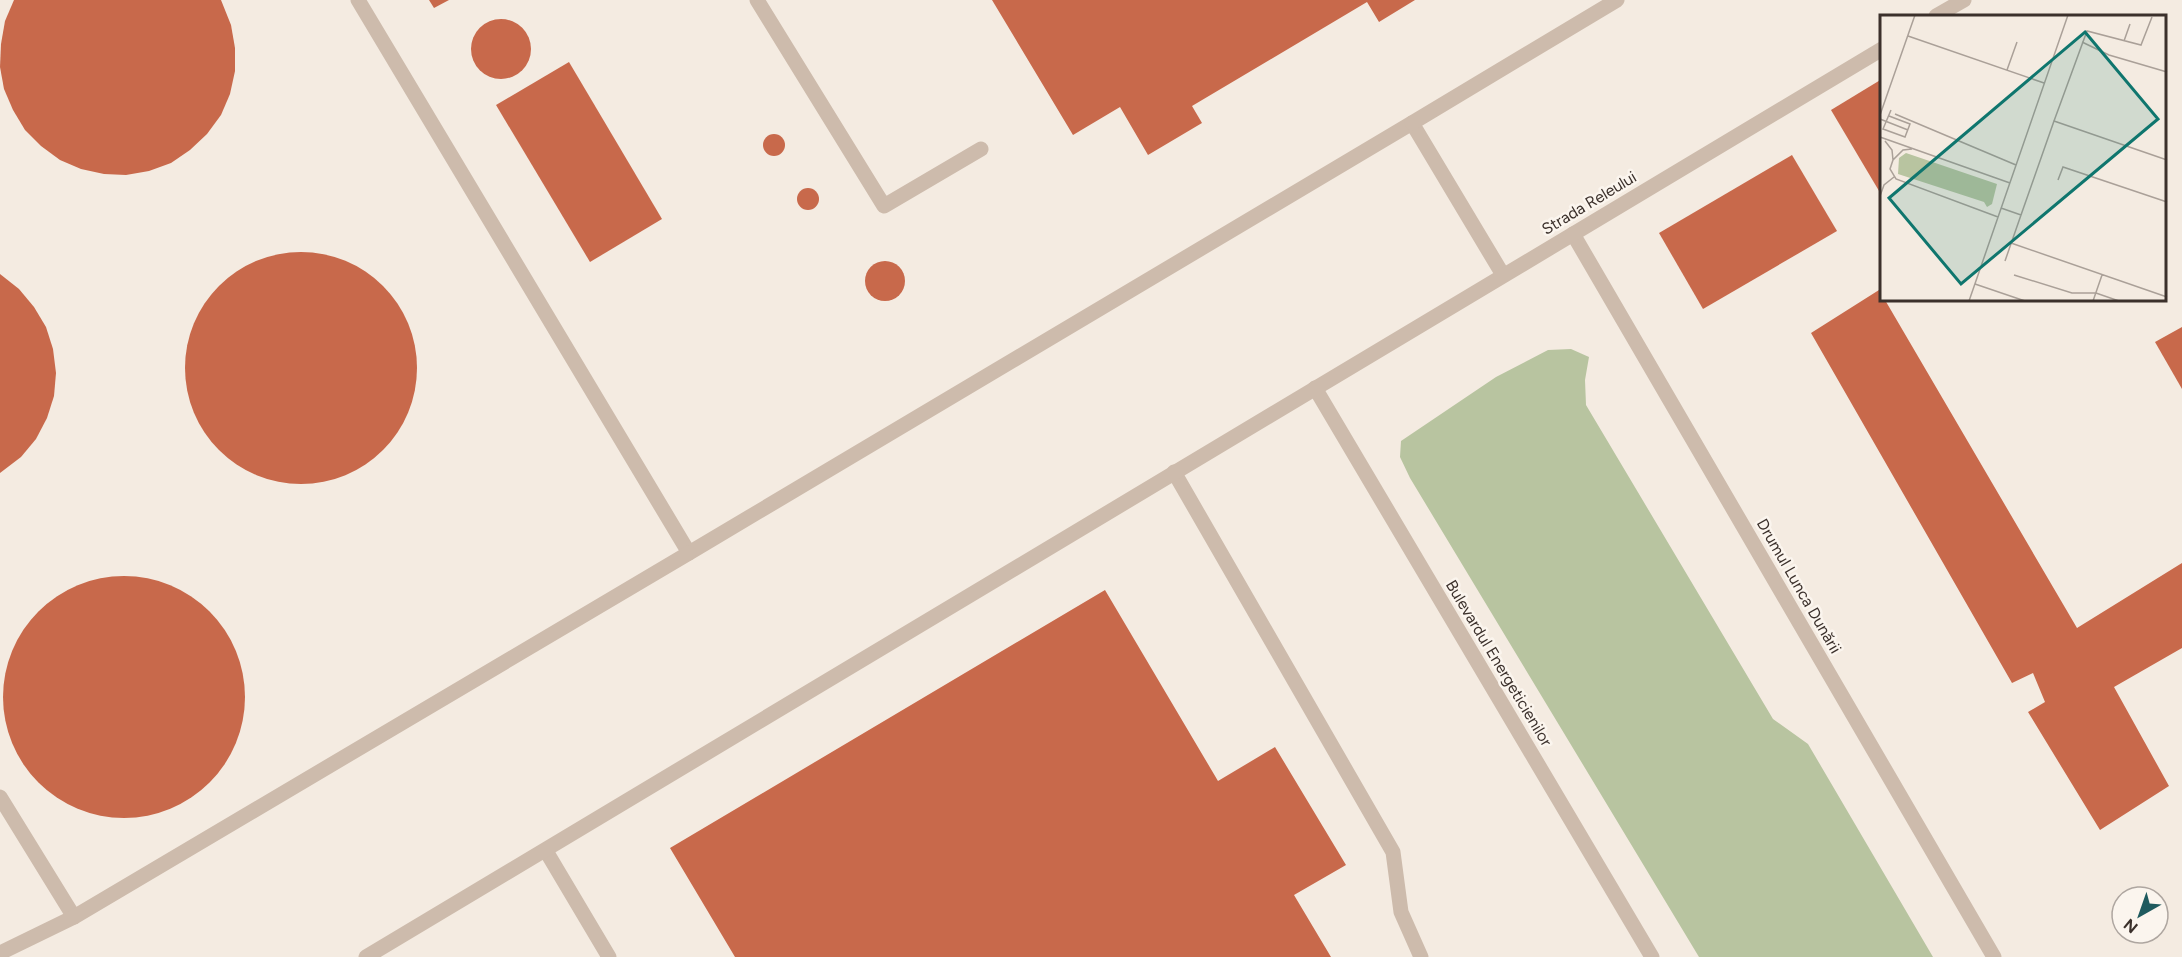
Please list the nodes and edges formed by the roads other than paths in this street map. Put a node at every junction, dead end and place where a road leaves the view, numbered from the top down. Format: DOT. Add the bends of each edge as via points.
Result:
graph roads {
  1 [pos="358,0"];
  2 [pos="757,0"];
  3 [pos="1617,0"];
  4 [pos="1964,0"];
  5 [pos="1938,15"];
  6 [pos="1880,50"];
  7 [pos="1412,123"];
  8 [pos="981,149"];
  9 [pos="1573,234"];
  10 [pos="1503,275"];
  11 [pos="1315,388"];
  12 [pos="1174,471"];
  13 [pos="689,553"];
  14 [pos="0,797"];
  15 [pos="546,851"];
  16 [pos="74,917"];
  17 [pos="0,953"];
  18 [pos="366,957"];
  19 [pos="609,957"];
  20 [pos="1421,957"];
  21 [pos="1653,957"];
  22 [pos="1994,957"];
  1 -- 13 [label="street"];
  2 -- 8 [label="street" via="884,206"];
  3 -- 7 [label="street"];
  4 -- 5 [label="street"];
  6 -- 9 [label="street, Strada Releului"];
  7 -- 10 [label="street"];
  7 -- 13 [label="street"];
  9 -- 10 [label="street, Strada Releului"];
  9 -- 22 [label="street, Drumul Lunca Dunării"];
  10 -- 11 [label="street, Strada Releului"];
  11 -- 12 [label="street, Strada Releului"];
  11 -- 21 [label="street, Bulevardul Energeticienilor"];
  12 -- 15 [label="street, Strada Releului"];
  12 -- 20 [label="street" via="1393,852 1401,912"];
  13 -- 16 [label="street"];
  14 -- 16 [label="street"];
  15 -- 18 [label="street, Strada Releului"];
  15 -- 19 [label="street"];
  16 -- 17 [label="street"];
}
